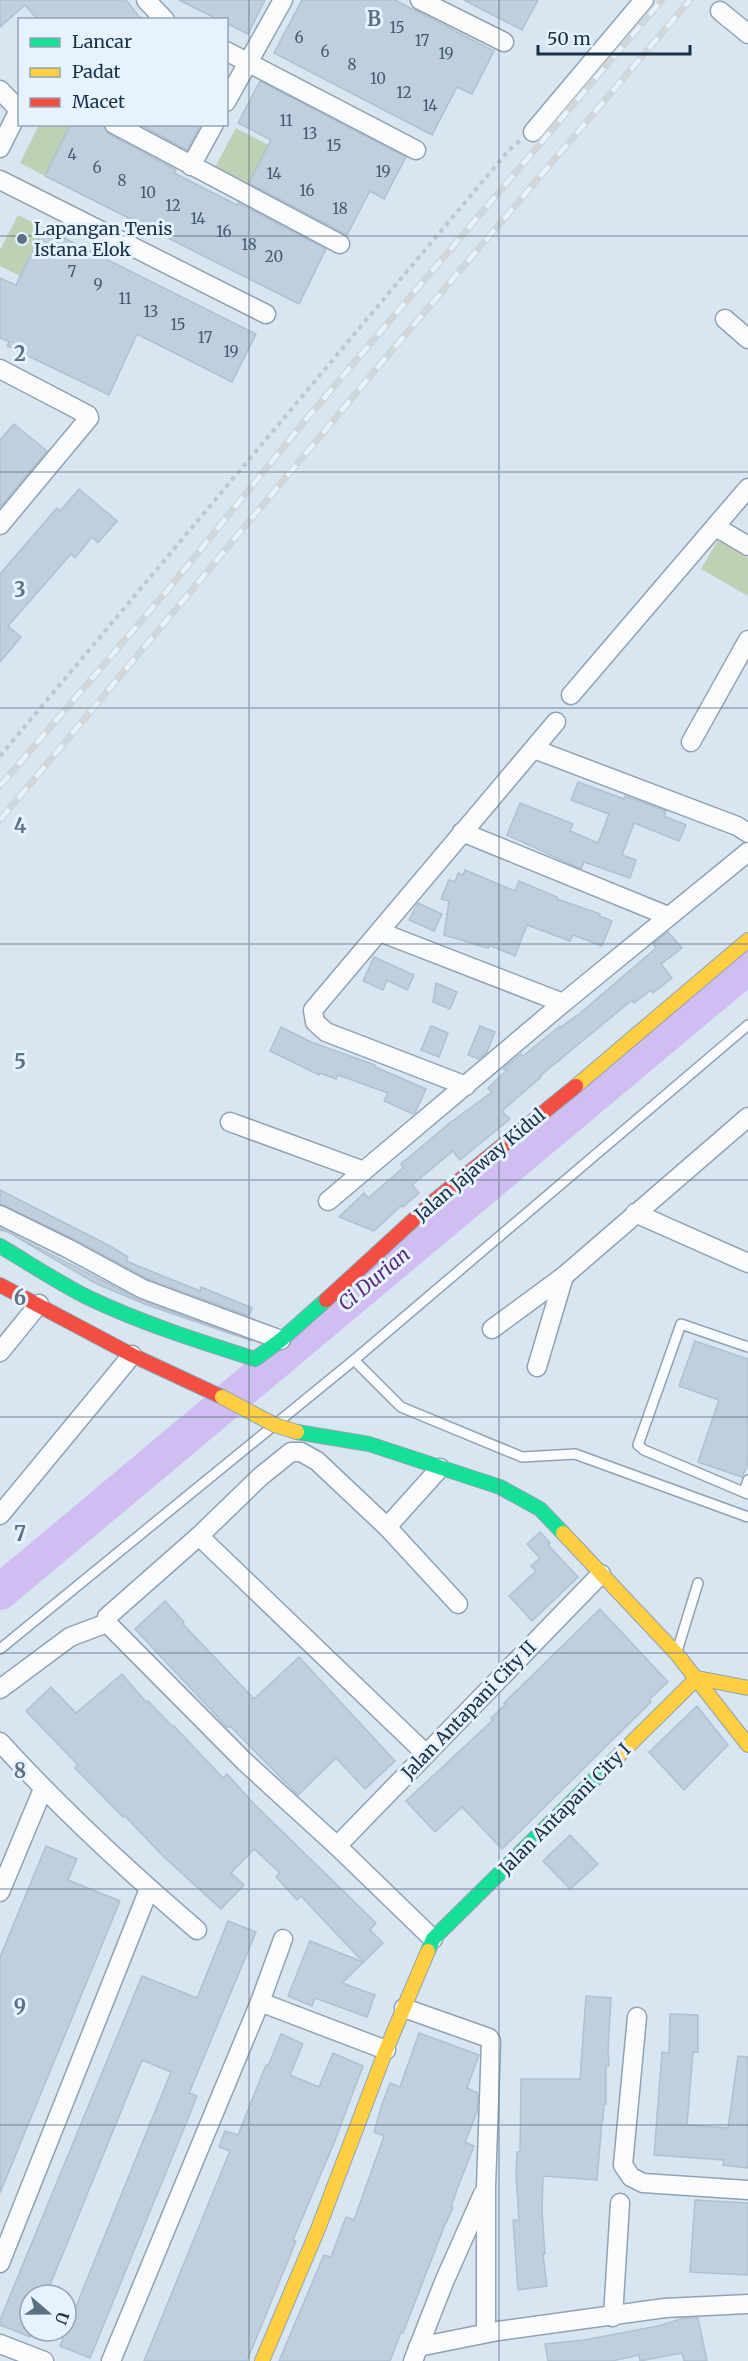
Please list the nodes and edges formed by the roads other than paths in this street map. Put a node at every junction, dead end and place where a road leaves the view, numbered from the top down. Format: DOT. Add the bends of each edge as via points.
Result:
graph roads {
  1 [pos="146,0"];
  2 [pos="283,0"];
  3 [pos="420,0"];
  4 [pos="644,0"];
  5 [pos="720,11"];
  6 [pos="163,18"];
  7 [pos="748,34"];
  8 [pos="504,42"];
  9 [pos="228,52"];
  10 [pos="249,62"];
  11 [pos="0,90"];
  12 [pos="228,99"];
  13 [pos="18,109"];
  14 [pos="18,112"];
  15 [pos="118,126"];
  16 [pos="213,126"];
  17 [pos="533,132"];
  18 [pos="0,148"];
  19 [pos="416,150"];
  20 [pos="191,166"];
  21 [pos="0,180"];
  22 [pos="340,244"];
  23 [pos="266,314"];
  24 [pos="725,320"];
  25 [pos="748,339"];
  26 [pos="0,369"];
  27 [pos="748,488"];
  28 [pos="0,525"];
  29 [pos="716,527"];
  30 [pos="748,546"];
  31 [pos="748,640"];
  32 [pos="572,695"];
  33 [pos="556,722"];
  34 [pos="691,742"];
  35 [pos="534,749"];
  36 [pos="462,832"];
  37 [pos="748,833"];
  38 [pos="748,852"];
  39 [pos="668,916"];
  40 [pos="380,932"];
  41 [pos="748,940"];
  42 [pos="563,1003"];
  43 [pos="748,1025"];
  44 [pos="466,1086"];
  45 [pos="748,1117"];
  46 [pos="230,1122"];
  47 [pos="740,1136"];
  48 [pos="364,1171"];
  49 [pos="328,1201"];
  50 [pos="635,1213"];
  51 [pos="0,1215"];
  52 [pos="0,1246"];
  53 [pos="748,1263"];
  54 [pos="564,1276"];
  55 [pos="0,1285"];
  56 [pos="39,1304"];
  57 [pos="492,1329"];
  58 [pos="281,1340"];
  59 [pos="748,1347"];
  60 [pos="0,1352"];
  61 [pos="132,1356"];
  62 [pos="354,1360"];
  63 [pos="537,1367"];
  64 [pos="440,1468"];
  65 [pos="748,1480"];
  66 [pos="746,1493"];
  67 [pos="0,1515"];
  68 [pos="748,1517"];
  69 [pos="387,1527"];
  70 [pos="199,1536"];
  71 [pos="601,1574"];
  72 [pos="698,1583"];
  73 [pos="458,1604"];
  74 [pos="107,1623"];
  75 [pos="0,1649"];
  76 [pos="676,1653"];
  77 [pos="697,1678"];
  78 [pos="748,1688"];
  79 [pos="0,1689"];
  80 [pos="0,1742"];
  81 [pos="748,1745"];
  82 [pos="426,1754"];
  83 [pos="43,1789"];
  84 [pos="337,1846"];
  85 [pos="149,1889"];
  86 [pos="0,1892"];
  87 [pos="197,1930"];
  88 [pos="283,1939"];
  89 [pos="433,1939"];
  90 [pos="260,2002"];
  91 [pos="404,2008"];
  92 [pos="637,2017"];
  93 [pos="386,2050"];
  94 [pos="486,2187"];
  95 [pos="748,2190"];
  96 [pos="620,2203"];
  97 [pos="0,2263"];
  98 [pos="748,2304"];
  99 [pos="613,2317"];
  100 [pos="486,2333"];
  101 [pos="0,2344"];
  102 [pos="416,2354"];
  103 [pos="44,2361"];
  104 [pos="111,2361"];
  105 [pos="262,2361"];
  1 -- 6 [label="street"];
  2 -- 10 [label="street"];
  3 -- 8 [label="street"];
  4 -- 17 [label="street"];
  5 -- 7 [label="street"];
  9 -- 10 [label="street"];
  10 -- 12 [label="street"];
  10 -- 19 [label="street"];
  11 -- 13 [label="street"];
  14 -- 18 [label="street"];
  15 -- 20 [label="street"];
  16 -- 20 [label="street"];
  20 -- 22 [label="street"];
  21 -- 23 [label="street"];
  24 -- 25 [label="street"];
  26 -- 28 [label="street" via="90,418"];
  27 -- 29 [label="street"];
  29 -- 30 [label="street"];
  29 -- 32 [label="street"];
  31 -- 34 [label="street"];
  33 -- 35 [label="street"];
  35 -- 36 [label="street"];
  35 -- 37 [label="street"];
  36 -- 39 [label="street"];
  36 -- 40 [label="street"];
  38 -- 39 [label="street"];
  39 -- 42 [label="street"];
  40 -- 42 [label="street"];
  40 -- 44 [label="street" via="313,1010 315,1022 326,1032"];
  41 -- 58 [label="street, Jalan Jajaway Kidul" via="618,1052 434,1201"];
  42 -- 44 [label="street"];
  43 -- 62 [label="lane"];
  44 -- 48 [label="street"];
  45 -- 47 [label="street"];
  46 -- 48 [label="street"];
  47 -- 50 [label="street"];
  48 -- 49 [label="street"];
  50 -- 53 [label="street"];
  50 -- 54 [label="street"];
  51 -- 58 [label="street" via="143,1289"];
  52 -- 58 [label="street, Jalan Jajaway Kidul" via="88,1297 204,1343 255,1359"];
  54 -- 57 [label="street"];
  54 -- 63 [label="street"];
  55 -- 56 [label="street"];
  56 -- 60 [label="street"];
  56 -- 61 [label="street"];
  59 -- 66 [label="lane" via="681,1324 638,1445"];
  61 -- 64 [label="street, bridge" via="275,1425 369,1444"];
  61 -- 67 [label="street"];
  62 -- 68 [label="lane" via="401,1407 522,1457 575,1455"];
  62 -- 75 [label="lane"];
  64 -- 69 [label="street"];
  64 -- 71 [label="street" via="500,1487 540,1509"];
  65 -- 66 [label="lane"];
  69 -- 70 [label="street" via="317,1461 301,1452 291,1452"];
  69 -- 73 [label="street"];
  70 -- 74 [label="street" via="107,1617"];
  70 -- 82 [label="street"];
  71 -- 76 [label="street"];
  71 -- 82 [label="street, Jalan Antapani City II"];
  72 -- 76 [label="lane"];
  74 -- 79 [label="street" via="70,1637"];
  74 -- 84 [label="street" via="245,1762"];
  76 -- 77 [label="street"];
  77 -- 78 [label="street"];
  77 -- 81 [label="street"];
  77 -- 89 [label="street, Jalan Antapani City I"];
  80 -- 83 [label="street"];
  82 -- 84 [label="street, Jalan Antapani City II"];
  83 -- 85 [label="street"];
  83 -- 86 [label="street"];
  84 -- 89 [label="street"];
  85 -- 87 [label="street"];
  85 -- 97 [label="street"];
  88 -- 90 [label="street"];
  89 -- 91 [label="street"];
  90 -- 93 [label="street"];
  90 -- 104 [label="street"];
  91 -- 93 [label="street"];
  91 -- 94 [label="street" via="491,2041"];
  92 -- 95 [label="street" via="623,2165 631,2177 644,2183"];
  93 -- 105 [label="street" via="318,2229"];
  94 -- 100 [label="street"];
  94 -- 102 [label="street"];
  96 -- 99 [label="street"];
  98 -- 99 [label="street" via="665,2308"];
  99 -- 100 [label="street"];
  100 -- 102 [label="street"];
  101 -- 103 [label="street"];
}
